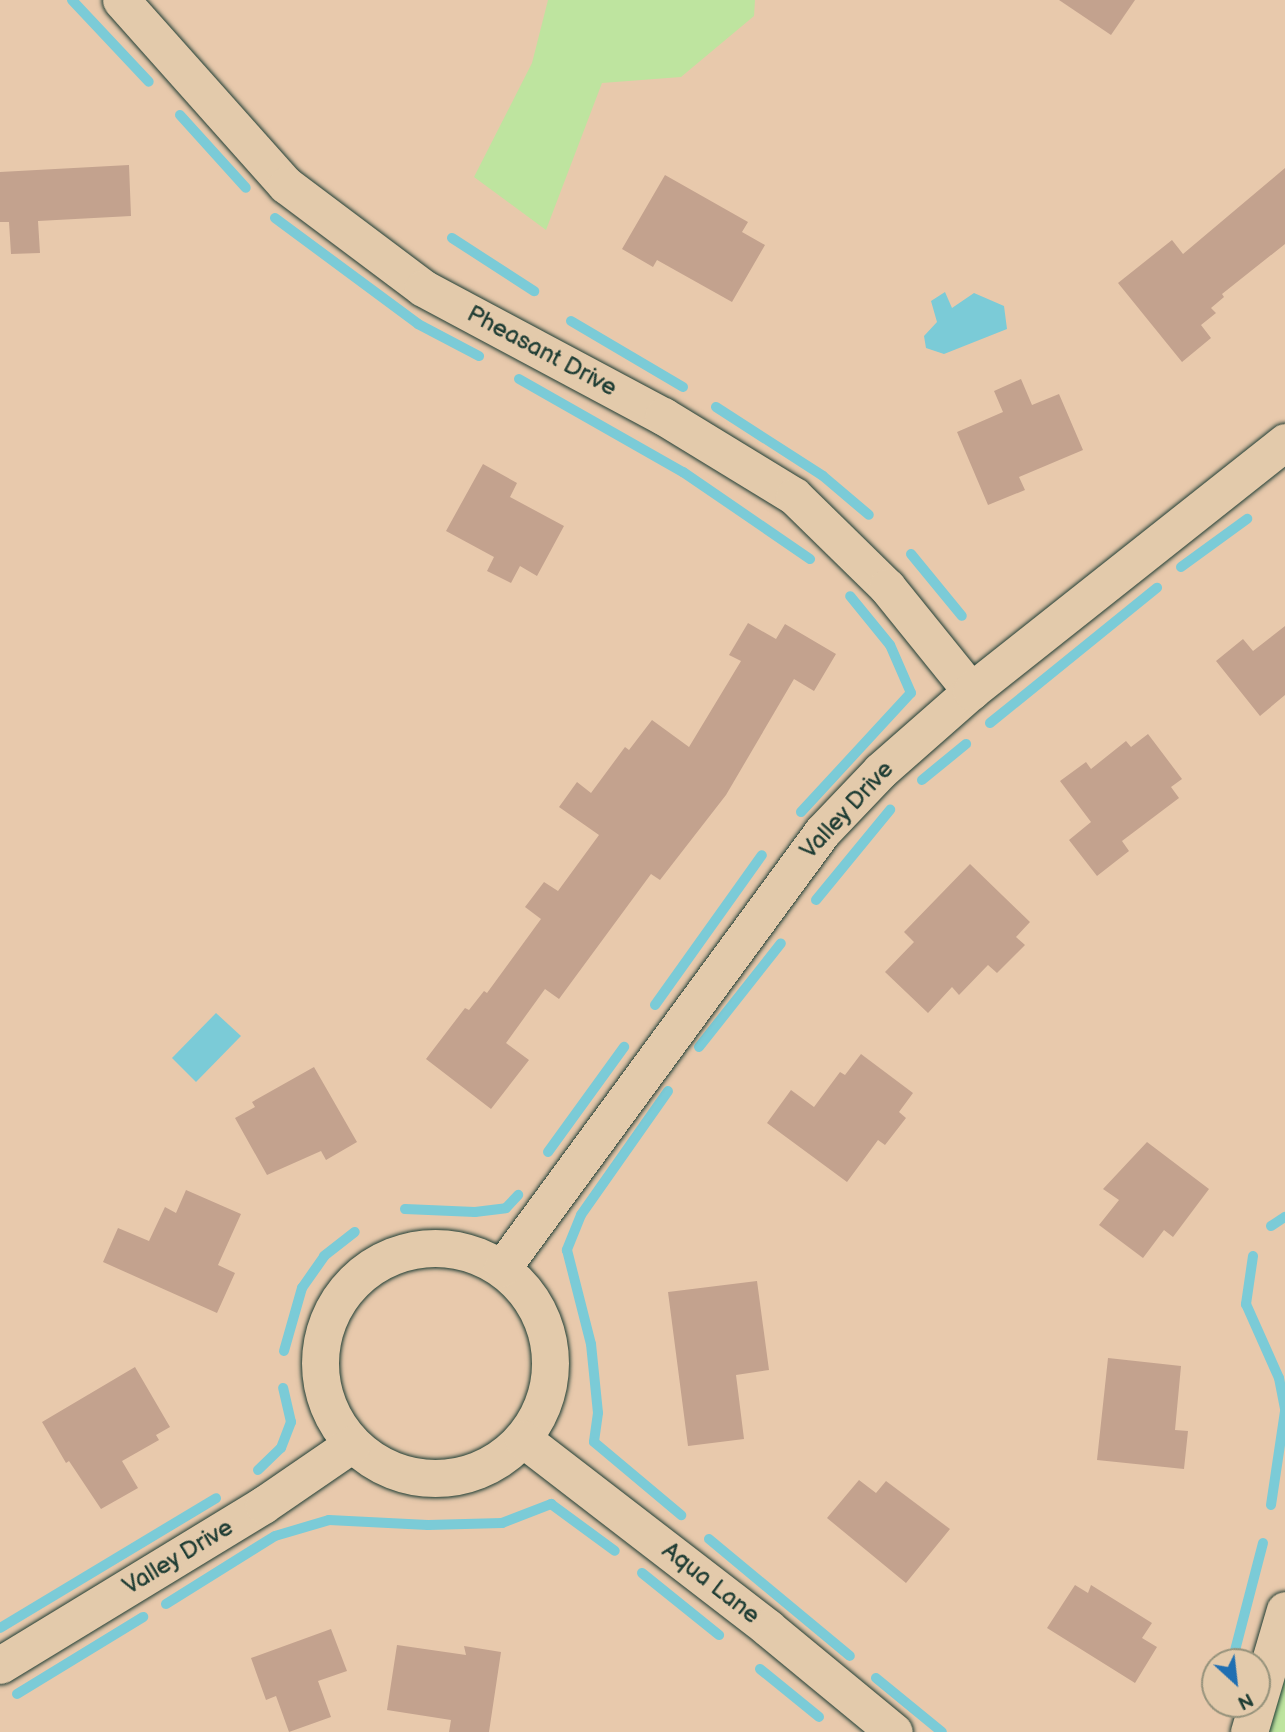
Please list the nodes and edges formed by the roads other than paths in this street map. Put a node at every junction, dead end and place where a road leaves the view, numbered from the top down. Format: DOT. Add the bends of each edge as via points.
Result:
graph roads {
  1 [pos="121,0"];
  2 [pos="1285,442"];
  3 [pos="971,691"];
  4 [pos="502,1268"];
  5 [pos="523,1439"];
  6 [pos="352,1444"];
  7 [pos="1285,1610"];
  8 [pos="0,1665"];
  9 [pos="894,1732"];
  10 [pos="1249,1732"];
  1 -- 3 [label="street, Pheasant Drive" via="286,186 423,288 663,416 794,496 887,587"];
  2 -- 3 [label="street, Valley Drive"];
  3 -- 4 [label="street, Valley Drive" via="880,771 822,832"];
  4 -- 5 [label="street" via="529,1294 546,1330 551,1368 543,1406"];
  4 -- 6 [label="street" via="467,1251 430,1247 393,1255 360,1275 335,1304 321,1339 320,1377 330,1414"];
  5 -- 6 [label="street" via="494,1464 470,1473 419,1478 383,1467"];
  5 -- 9 [label="street, Aqua Lane" via="768,1628"];
  6 -- 8 [label="street, Valley Drive" via="263,1505"];
  7 -- 10 [label="street"];
}
